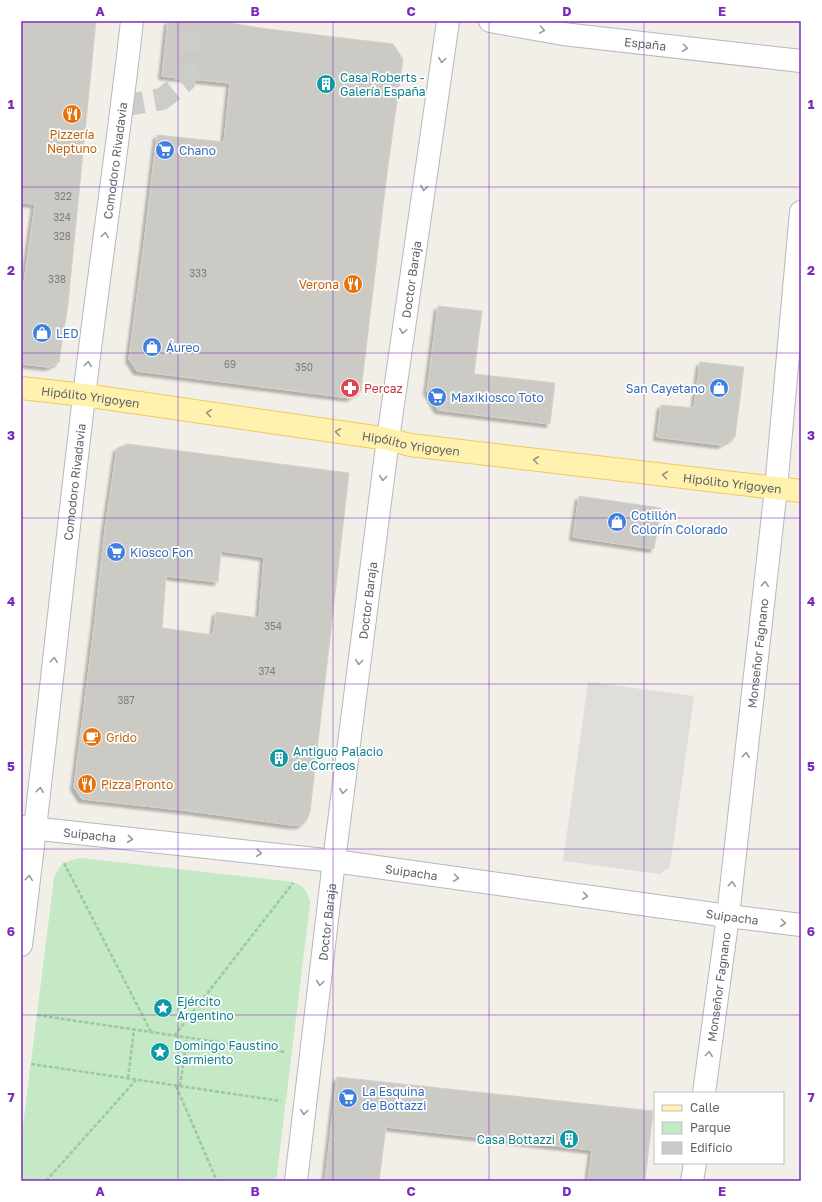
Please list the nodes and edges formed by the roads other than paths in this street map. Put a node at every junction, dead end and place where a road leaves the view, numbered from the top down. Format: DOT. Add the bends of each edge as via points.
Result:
graph roads {
  1 [pos="132,21"];
  2 [pos="448,21"];
  3 [pos="490,21"];
  4 [pos="801,61"];
  5 [pos="801,212"];
  6 [pos="21,388"];
  7 [pos="84,395"];
  8 [pos="388,439"];
  9 [pos="776,488"];
  10 [pos="801,491"];
  11 [pos="28,827"];
  12 [pos="334,861"];
  13 [pos="728,916"];
  14 [pos="801,925"];
  15 [pos="21,945"];
  16 [pos="704,1092"];
  17 [pos="695,1164"];
  18 [pos="296,1181"];
  19 [pos="692,1181"];
  7 -- 1 [label="street, Comodoro Rivadavia, one-way"];
  2 -- 8 [label="street, Doctor Baraja, one-way"];
  3 -- 4 [label="street, España, one-way" via="563,34"];
  5 -- 9 [label="street, Monseñor Fagnano"];
  6 -- 7 [label="main road, Hipólito Yrigoyen"];
  8 -- 7 [label="main road, Hipólito Yrigoyen, one-way"];
  11 -- 7 [label="street, Comodoro Rivadavia, one-way"];
  9 -- 8 [label="main road, Hipólito Yrigoyen, one-way" via="410,445"];
  8 -- 12 [label="street, Doctor Baraja, one-way"];
  9 -- 10 [label="main road, Hipólito Yrigoyen"];
  13 -- 9 [label="street, Monseñor Fagnano, one-way"];
  11 -- 12 [label="street, Suipacha, one-way"];
  15 -- 11 [label="street, Comodoro Rivadavia, one-way"];
  12 -- 13 [label="street, Suipacha, one-way"];
  12 -- 18 [label="street, Doctor Baraja, one-way"];
  13 -- 14 [label="street, Suipacha, one-way"];
  16 -- 13 [label="street, Monseñor Fagnano, one-way"];
  17 -- 19 [label="street"];
}
